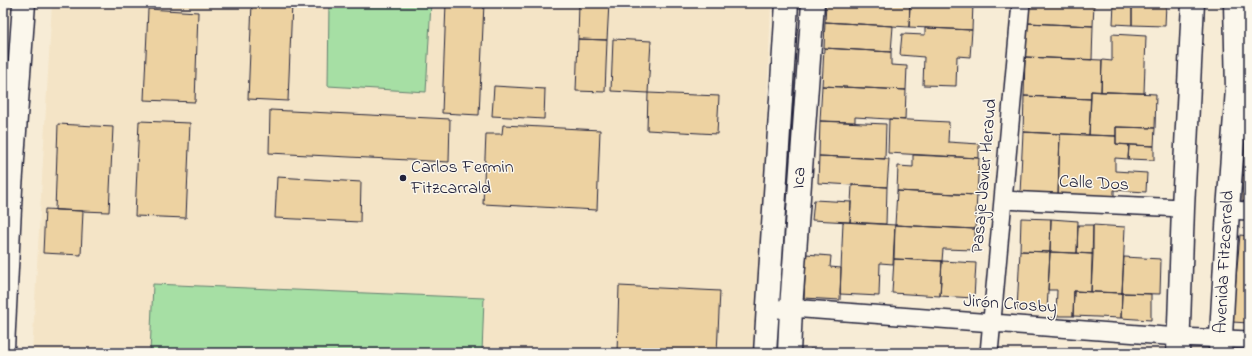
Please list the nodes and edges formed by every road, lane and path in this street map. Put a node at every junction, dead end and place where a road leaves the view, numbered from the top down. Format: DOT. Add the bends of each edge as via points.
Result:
graph roads {
  1 [pos="24,3"];
  2 [pos="787,3"];
  3 [pos="813,3"];
  4 [pos="1021,3"];
  5 [pos="1193,3"];
  6 [pos="1236,3"];
  7 [pos="1003,200"];
  8 [pos="1183,208"];
  9 [pos="1228,210"];
  10 [pos="1249,211"];
  11 [pos="791,308"];
  12 [pos="767,310"];
  13 [pos="992,324"];
  14 [pos="1249,340"];
  15 [pos="1178,345"];
  16 [pos="1221,346"];
  17 [pos="3,348"];
  18 [pos="765,353"];
  19 [pos="789,353"];
  20 [pos="989,353"];
  1 -- 17 [label="street"];
  2 -- 12 [label="street, Ica"];
  3 -- 11 [label="street, Ica"];
  4 -- 7 [label="street, Pasaje Javier Heraud"];
  5 -- 8 [label="street"];
  6 -- 9 [label="street, Avenida Fitzcarrald" via="1237,88"];
  7 -- 8 [label="street, Calle Dos"];
  7 -- 13 [label="street, Pasaje Javier Heraud"];
  8 -- 15 [label="street"];
  9 -- 10 [label="street"];
  9 -- 16 [label="street, Avenida Fitzcarrald"];
  11 -- 12 [label="street, Jirón Crosby"];
  11 -- 13 [label="street, Jirón Crosby"];
  11 -- 19 [label="street, Ica"];
  12 -- 18 [label="street, Ica"];
  13 -- 15 [label="street, Jirón Crosby"];
  13 -- 20 [label="street, Pasaje Javier Heraud"];
  14 -- 16 [label="street, Jirón Crosby"];
  15 -- 16 [label="street, Jirón Crosby"];
}
